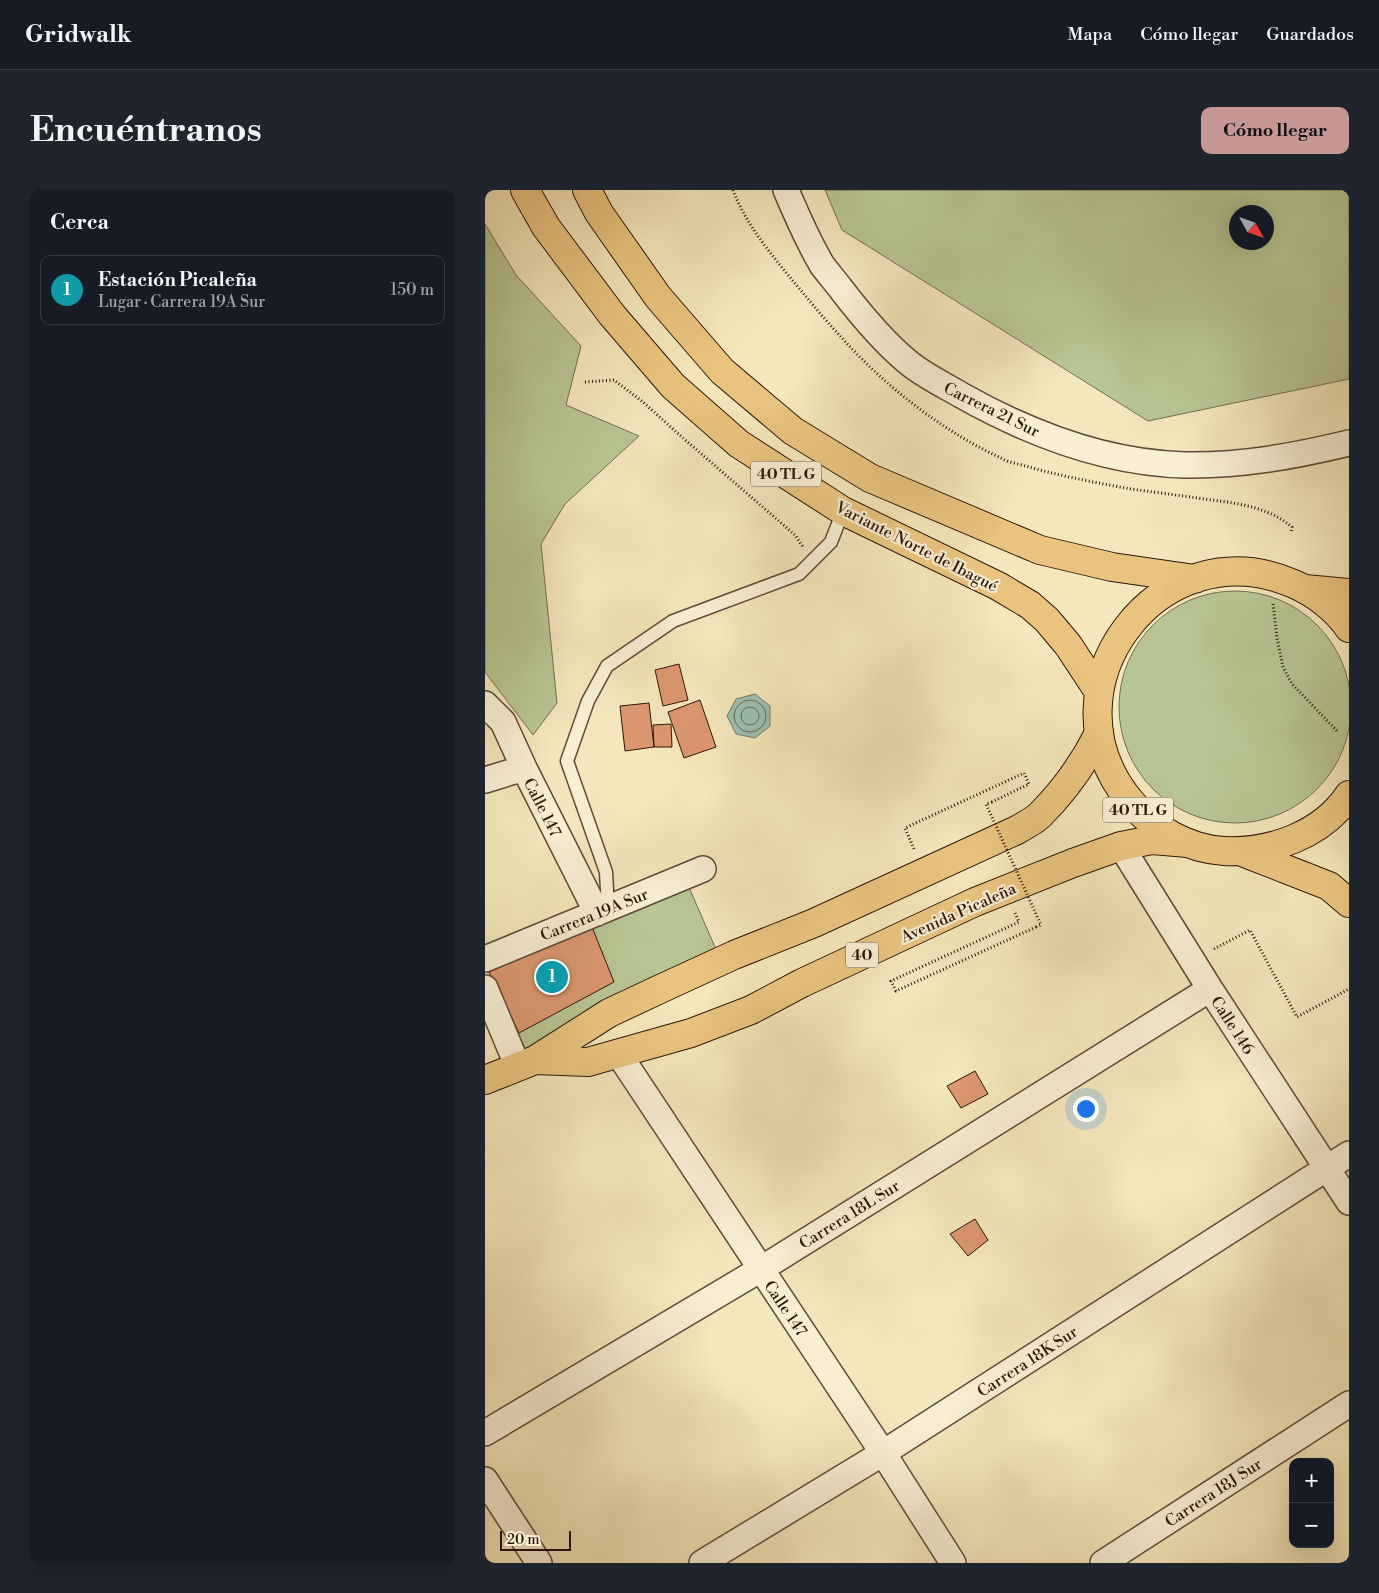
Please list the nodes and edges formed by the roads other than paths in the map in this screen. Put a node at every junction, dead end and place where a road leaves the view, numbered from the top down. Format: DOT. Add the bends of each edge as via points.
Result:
graph roads {
  1 [pos="525,190"];
  2 [pos="587,190"];
  3 [pos="786,190"];
  4 [pos="1349,443"];
  5 [pos="843,511"];
  6 [pos="1195,579"];
  7 [pos="1305,589"];
  8 [pos="1349,593"];
  9 [pos="1349,628"];
  10 [pos="1099,692"];
  11 [pos="485,704"];
  12 [pos="1099,733"];
  13 [pos="524,768"];
  14 [pos="485,780"];
  15 [pos="1349,794"];
  16 [pos="1188,843"];
  17 [pos="1121,846"];
  18 [pos="1241,852"];
  19 [pos="703,869"];
  20 [pos="1349,903"];
  21 [pos="603,911"];
  22 [pos="485,959"];
  23 [pos="485,988"];
  24 [pos="1210,989"];
  25 [pos="618,1053"];
  26 [pos="526,1063"];
  27 [pos="485,1080"];
  28 [pos="1349,1154"];
  29 [pos="1327,1168"];
  30 [pos="1349,1202"];
  31 [pos="761,1269"];
  32 [pos="1349,1404"];
  33 [pos="485,1433"];
  34 [pos="883,1453"];
  35 [pos="485,1480"];
  36 [pos="539,1563"];
  37 [pos="702,1563"];
  38 [pos="953,1563"];
  39 [pos="1103,1563"];
  1 -- 5 [label="main road, Variante Norte de Ibagué / 40 TL G" via="546,227 612,315 673,386 739,444"];
  2 -- 6 [label="main road, 40 TL G" via="599,213 671,312 722,371 793,431 870,478 1040,550"];
  3 -- 4 [label="street, Carrera 21 Sur" via="823,266 887,343 940,383 1021,427 1091,452 1184,465 1233,464 1299,455"];
  5 -- 10 [label="main road, Variante Norte de Ibagué / 40 TL G" via="998,586 1030,605 1068,645"];
  5 -- 21 [label="lane" via="831,542 799,574 673,621 607,666 588,702 567,761 606,872"];
  6 -- 7 [label="main road, 40 TL G" via="1217,574 1255,573"];
  6 -- 10 [label="main road, 40 TL G" via="1174,587 1138,614 1112,650"];
  7 -- 8 [label="main road"];
  7 -- 9 [label="main road, 40 TL G" via="1326,604"];
  10 -- 12 [label="main road, 40 TL G"];
  11 -- 13 [label="street, Calle 147" via="503,722"];
  12 -- 16 [label="main road, 40 TL G" via="1106,762 1119,788 1138,811 1161,830"];
  12 -- 26 [label="main road, Avenida Picaleña / 40" via="1082,764 1039,816 1017,830 633,1001"];
  13 -- 14 [label="street"];
  13 -- 21 [label="street, Calle 147"];
  15 -- 18 [label="main road, 40 TL G" via="1310,831 1265,849"];
  16 -- 17 [label="main road, Avenida Picaleña / 40" via="1152,840"];
  16 -- 18 [label="main road, 40 TL G" via="1214,850"];
  17 -- 24 [label="street, Calle 146"];
  17 -- 25 [label="main road, Avenida Picaleña / 40" via="975,902 751,1010 691,1033"];
  18 -- 20 [label="main road, 40 TL G" via="1329,886"];
  19 -- 21 [label="street, Carrera 19A Sur"];
  21 -- 22 [label="street, Carrera 19A Sur"];
  23 -- 26 [label="street"];
  24 -- 29 [label="street, Calle 146"];
  24 -- 31 [label="street, Carrera 18L Sur"];
  25 -- 26 [label="main road, Avenida Picaleña / 40" via="588,1062"];
  25 -- 31 [label="street, Calle 147"];
  26 -- 27 [label="main road, Avenida Picaleña / 40"];
  28 -- 29 [label="street, Carrera 18K Sur"];
  29 -- 30 [label="street, Calle 146"];
  29 -- 34 [label="street, Carrera 18K Sur"];
  31 -- 33 [label="street, Carrera 18L Sur"];
  31 -- 34 [label="street, Calle 147"];
  32 -- 39 [label="street, Carrera 18J Sur"];
  34 -- 37 [label="street, Carrera 18K Sur"];
  34 -- 38 [label="street, Calle 147"];
  35 -- 36 [label="street"];
}
